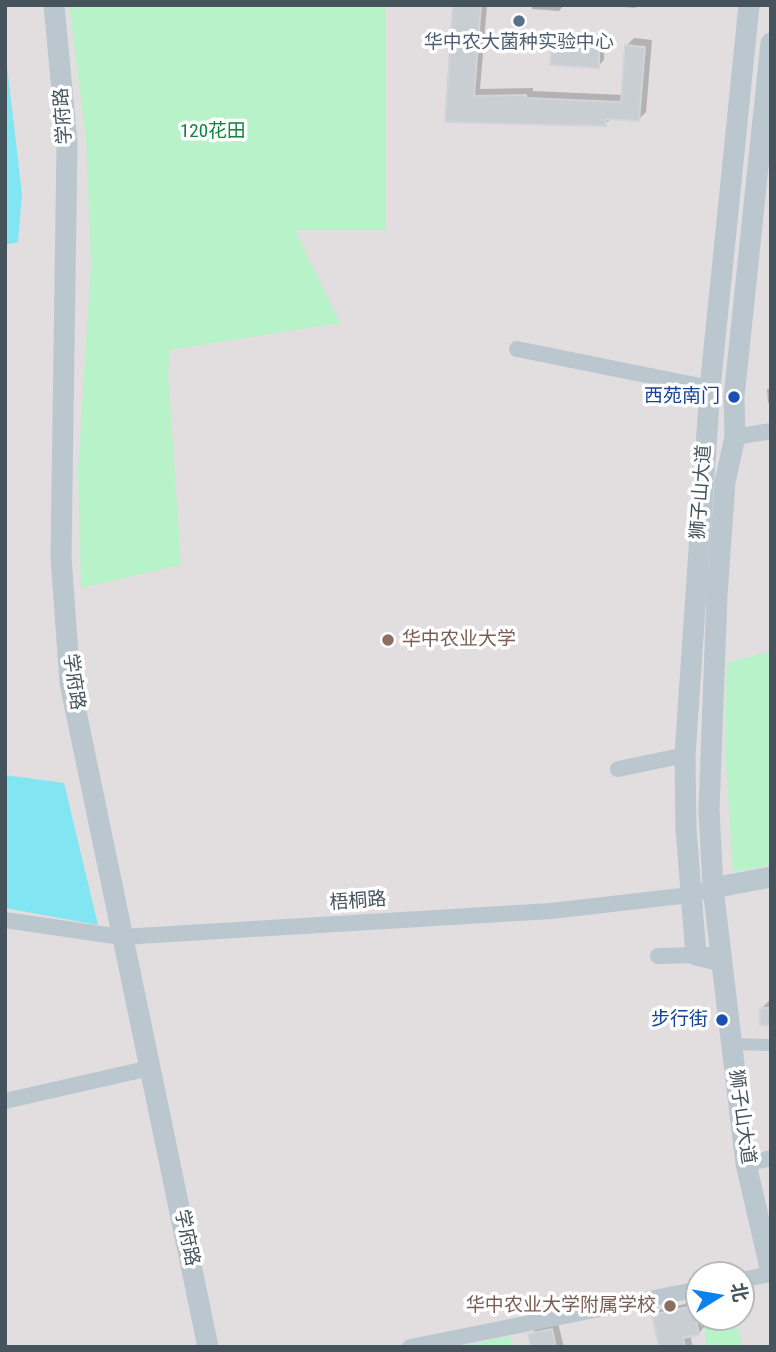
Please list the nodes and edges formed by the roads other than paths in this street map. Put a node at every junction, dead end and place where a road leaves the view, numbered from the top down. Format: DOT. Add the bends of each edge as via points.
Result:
graph roads {
  1 [pos="54,5"];
  2 [pos="749,5"];
  3 [pos="770,56"];
  4 [pos="517,349"];
  5 [pos="710,388"];
  6 [pos="771,431"];
  7 [pos="734,437"];
  8 [pos="685,755"];
  9 [pos="618,769"];
  10 [pos="771,877"];
  11 [pos="713,888"];
  12 [pos="691,895"];
  13 [pos="5,920"];
  14 [pos="121,937"];
  15 [pos="696,955"];
  16 [pos="658,956"];
  17 [pos="721,961"];
  18 [pos="731,1044"];
  19 [pos="771,1045"];
  20 [pos="150,1068"];
  21 [pos="5,1101"];
  22 [pos="771,1158"];
  23 [pos="746,1164"];
  24 [pos="771,1273"];
  25 [pos="685,1292"];
  26 [pos="208,1347"];
  27 [pos="410,1347"];
  1 -- 14 [label="street, 学府路" via="67,143 61,557 69,670"];
  2 -- 5 [label="street, 狮子山大道"];
  3 -- 7 [label="street, 狮子山大道" via="734,397"];
  4 -- 5 [label="street"];
  5 -- 8 [label="street, 狮子山大道"];
  6 -- 7 [label="street"];
  7 -- 11 [label="street, 狮子山大道" via="725,482 716,621 709,810"];
  8 -- 9 [label="street"];
  8 -- 12 [label="street, 狮子山大道"];
  10 -- 11 [label="street"];
  11 -- 12 [label="street, 梧桐路"];
  11 -- 17 [label="street, 狮子山大道"];
  12 -- 14 [label="street, 梧桐路" via="551,911"];
  12 -- 15 [label="street, 狮子山大道"];
  13 -- 14 [label="street, 梧桐路"];
  14 -- 20 [label="street, 学府路"];
  15 -- 16 [label="street"];
  15 -- 17 [label="street"];
  17 -- 18 [label="street, 狮子山大道"];
  18 -- 19 [label="street"];
  18 -- 23 [label="street, 狮子山大道"];
  20 -- 21 [label="street"];
  20 -- 26 [label="street, 学府路"];
  22 -- 23 [label="street"];
  23 -- 24 [label="street, 狮子山大道"];
  25 -- 27 [label="street"];
}
